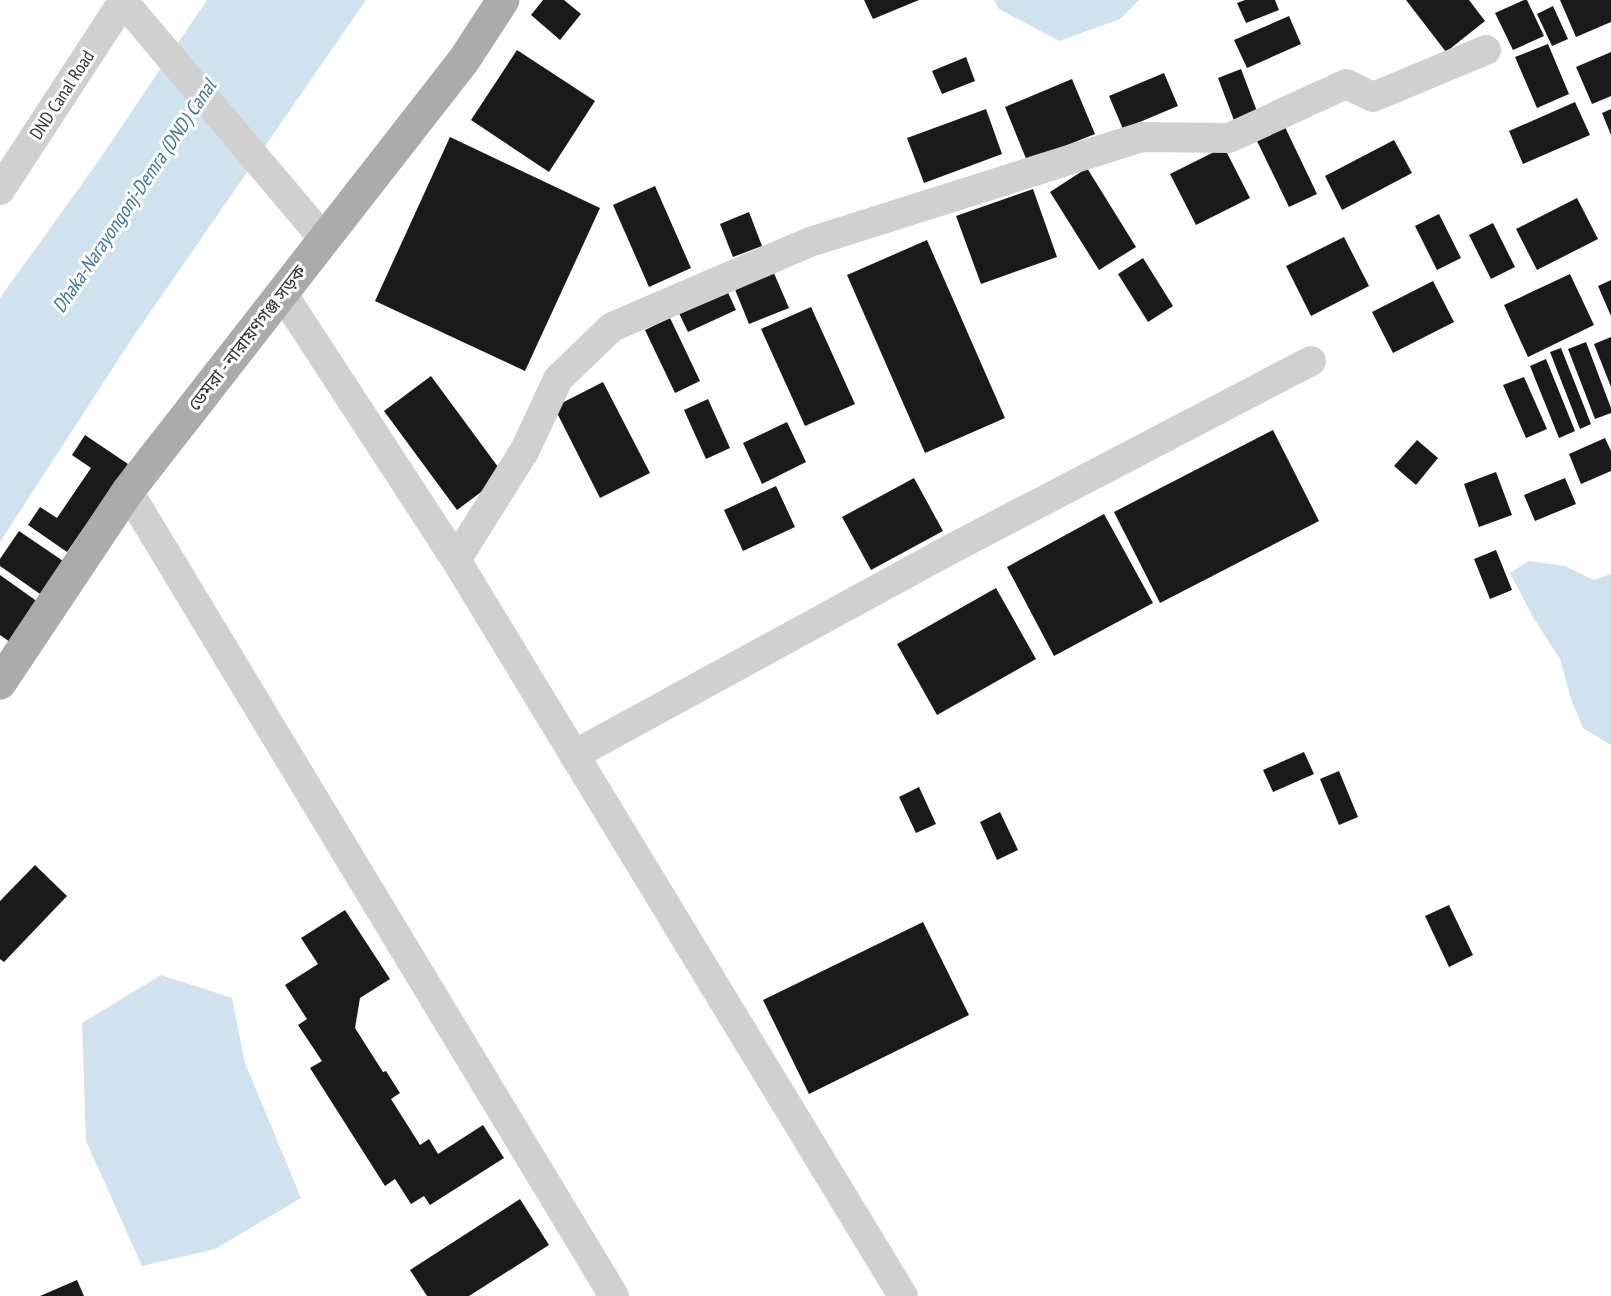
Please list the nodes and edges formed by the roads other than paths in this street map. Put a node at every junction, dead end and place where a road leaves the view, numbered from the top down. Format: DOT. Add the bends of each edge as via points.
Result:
graph roads {
  1 [pos="503,0"];
  2 [pos="123,1"];
  3 [pos="1486,50"];
  4 [pos="0,190"];
  5 [pos="324,239"];
  6 [pos="282,294"];
  7 [pos="1311,361"];
  8 [pos="128,491"];
  9 [pos="456,560"];
  10 [pos="0,683"];
  11 [pos="574,755"];
  12 [pos="614,1296"];
  13 [pos="903,1296"];
  1 -- 5 [label="main road, ডেমরা - নারায়ণগঞ্জ সড়ক" via="464,60"];
  2 -- 4 [label="street, DND Canal Road"];
  2 -- 5 [label="street"];
  3 -- 9 [label="street" via="1373,98 1346,84 1229,138 1131,140 810,242 612,327 558,379 525,450"];
  5 -- 6 [label="main road, ডেমরা - নারায়ণগঞ্জ সড়ক"];
  6 -- 8 [label="main road, ডেমরা - নারায়ণগঞ্জ সড়ক"];
  6 -- 9 [label="street"];
  7 -- 11 [label="street" via="951,549"];
  8 -- 10 [label="main road, ডেমরা - নারায়ণগঞ্জ সড়ক"];
  8 -- 12 [label="street"];
  9 -- 11 [label="street"];
  11 -- 13 [label="street"];
}
